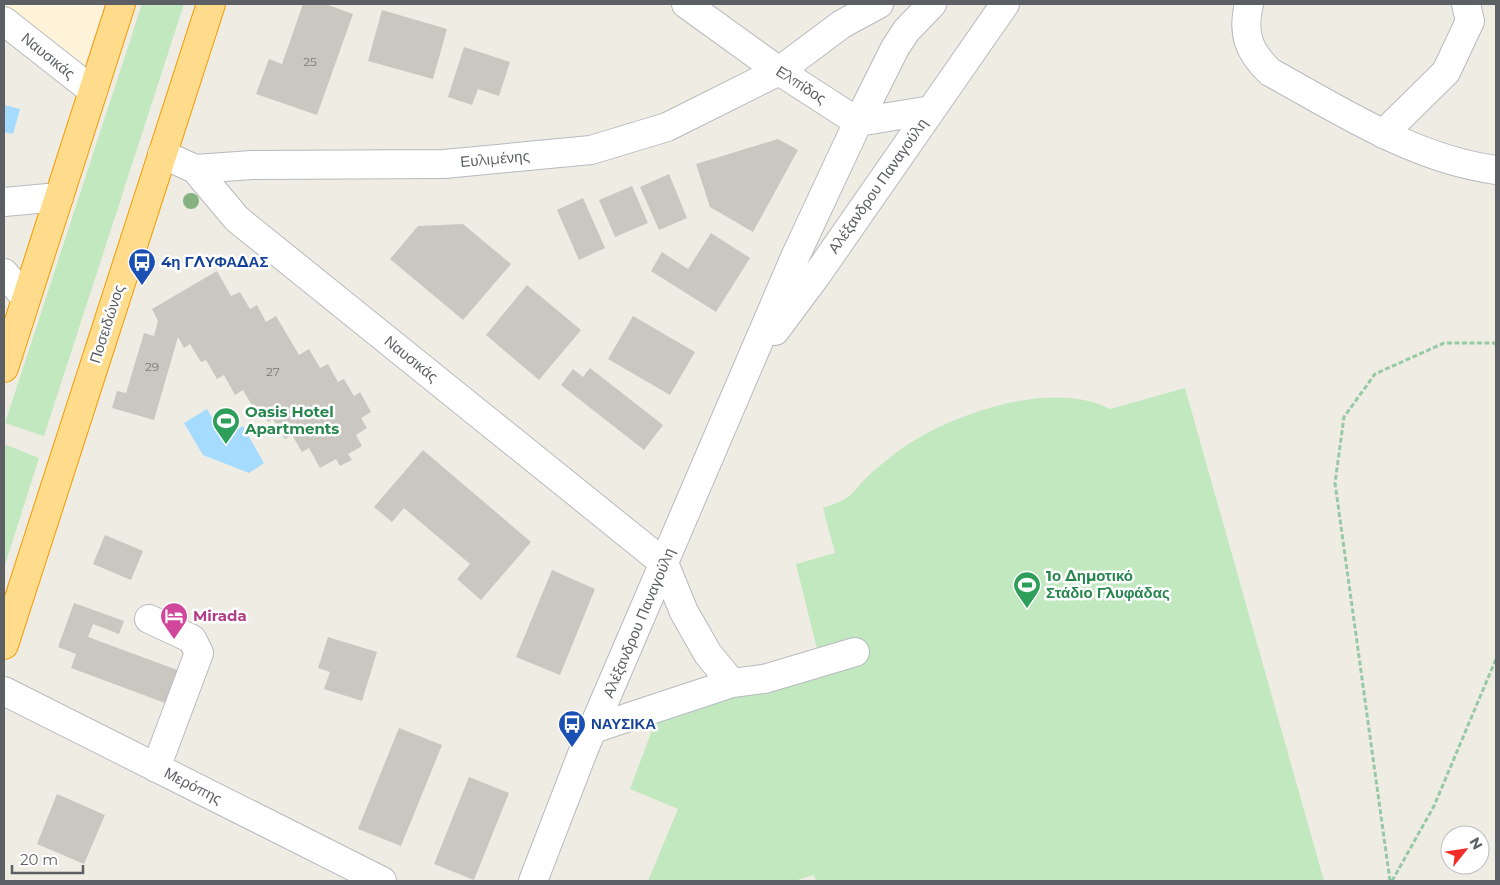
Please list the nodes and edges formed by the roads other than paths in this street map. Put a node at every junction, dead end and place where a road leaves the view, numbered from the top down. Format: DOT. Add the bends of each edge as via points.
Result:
graph roads {
  1 [pos="121,4"];
  2 [pos="211,4"];
  3 [pos="686,4"];
  4 [pos="879,4"];
  5 [pos="932,4"];
  6 [pos="1005,4"];
  7 [pos="1249,4"];
  8 [pos="1466,4"];
  9 [pos="4,21"];
  10 [pos="779,71"];
  11 [pos="92,91"];
  12 [pos="931,110"];
  13 [pos="858,122"];
  14 [pos="1384,134"];
  15 [pos="162,154"];
  16 [pos="195,169"];
  17 [pos="1496,170"];
  18 [pos="59,198"];
  19 [pos="4,202"];
  20 [pos="4,273"];
  21 [pos="26,298"];
  22 [pos="748,366"];
  23 [pos="4,368"];
  24 [pos="664,563"];
  25 [pos="149,618"];
  26 [pos="4,645"];
  27 [pos="855,652"];
  28 [pos="732,683"];
  29 [pos="4,691"];
  30 [pos="593,729"];
  31 [pos="156,768"];
  32 [pos="382,881"];
  33 [pos="533,881"];
  1 -- 11 [label="highway"];
  2 -- 15 [label="highway, Ποσειδώνος"];
  3 -- 10 [label="street, Ελπίδος"];
  4 -- 10 [label="street, Ευλιμένης" via="842,24"];
  5 -- 13 [label="street, Αλέξανδρου Παναγούλη" via="906,31"];
  6 -- 12 [label="street, Αλέξανδρου Παναγούλη"];
  7 -- 14 [label="street" via="1246,18 1248,40 1256,58 1270,72"];
  8 -- 14 [label="street" via="1470,21 1446,72"];
  9 -- 11 [label="street, Ναυσικάς"];
  10 -- 13 [label="street, Ελπίδος"];
  10 -- 16 [label="street, Ευλιμένης" via="668,127 591,150 444,164 252,165"];
  11 -- 18 [label="highway"];
  12 -- 13 [label="street"];
  12 -- 22 [label="street, Αλέξανδρου Παναγούλη" via="816,276"];
  13 -- 22 [label="street, Αλέξανδρου Παναγούλη"];
  14 -- 17 [label="street" via="1462,164"];
  15 -- 16 [label="street, Ναυσικάς"];
  15 -- 26 [label="highway, Ποσειδώνος"];
  16 -- 24 [label="street, Ναυσικάς" via="237,219"];
  18 -- 19 [label="street"];
  18 -- 21 [label="highway"];
  20 -- 21 [label="street"];
  21 -- 23 [label="highway"];
  22 -- 24 [label="street, Αλέξανδρου Παναγούλη"];
  24 -- 28 [label="street" via="684,612 708,654"];
  24 -- 30 [label="street, Αλέξανδρου Παναγούλη"];
  25 -- 31 [label="street" via="192,639 199,653"];
  27 -- 28 [label="street" via="764,679"];
  28 -- 30 [label="street"];
  29 -- 31 [label="street, Μερόπης"];
  30 -- 33 [label="street, Αλέξανδρου Παναγούλη"];
  31 -- 32 [label="street, Μερόπης"];
}
